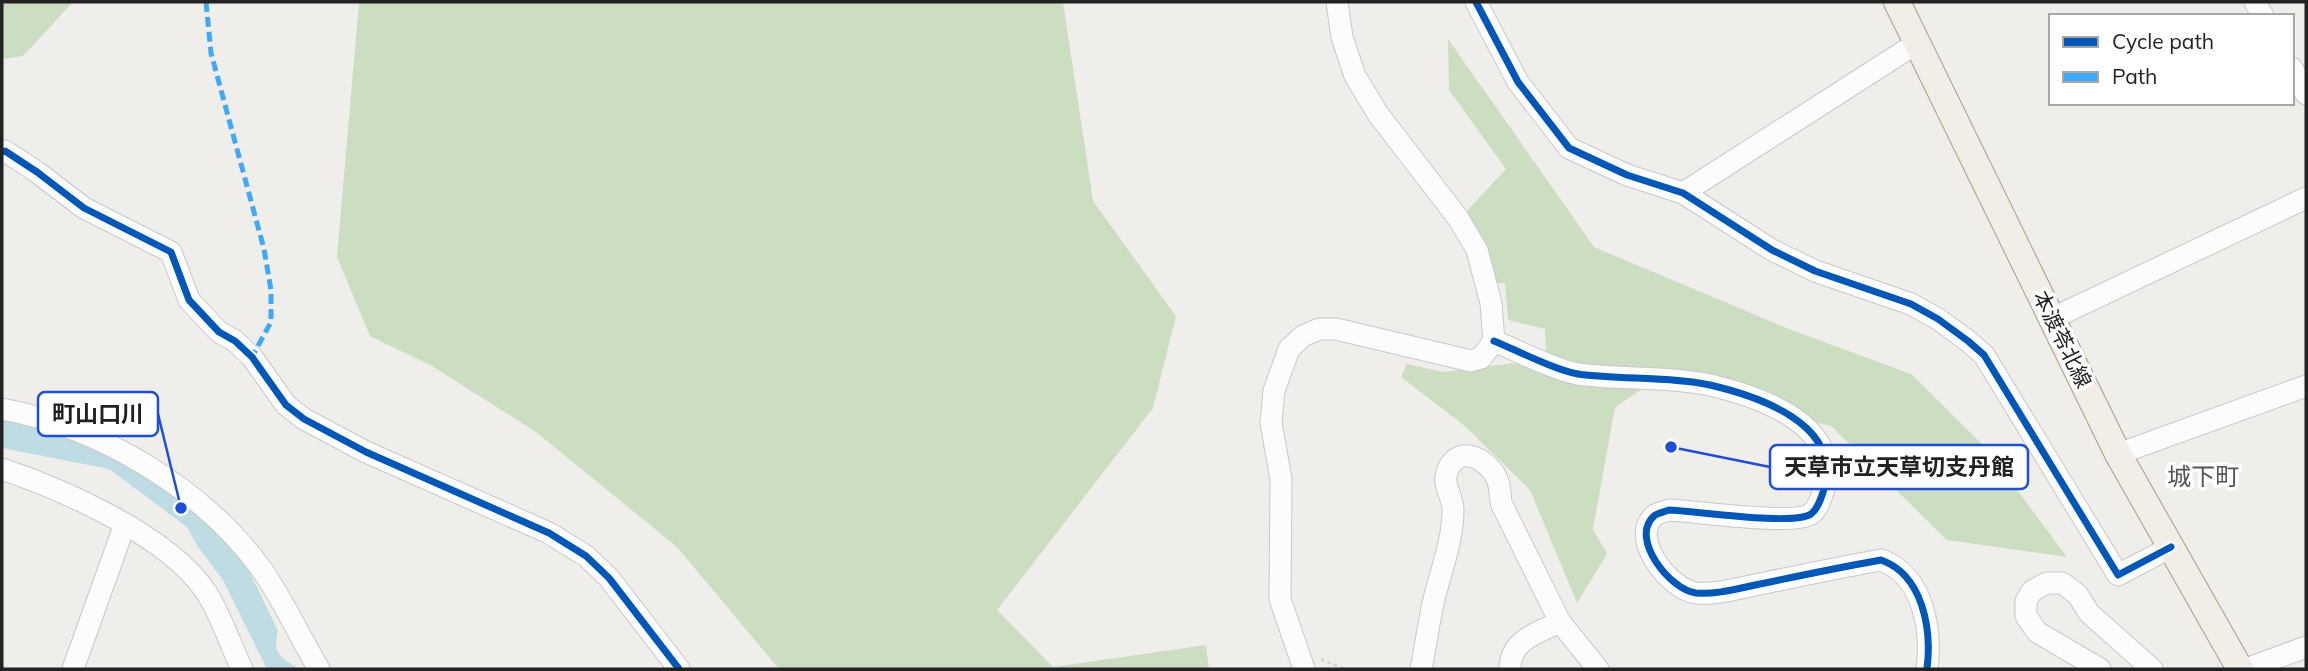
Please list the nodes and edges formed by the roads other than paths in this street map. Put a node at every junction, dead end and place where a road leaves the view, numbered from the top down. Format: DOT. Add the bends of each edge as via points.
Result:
graph roads {
  1 [pos="1337,2"];
  2 [pos="1476,2"];
  3 [pos="1897,2"];
  4 [pos="1917,43"];
  5 [pos="2294,72"];
  6 [pos="2306,94"];
  7 [pos="2,152"];
  8 [pos="1683,193"];
  9 [pos="2306,198"];
  10 [pos="2053,318"];
  11 [pos="1494,341"];
  12 [pos="2306,386"];
  13 [pos="2,409"];
  14 [pos="2118,454"];
  15 [pos="2,469"];
  16 [pos="125,524"];
  17 [pos="2171,547"];
  18 [pos="1560,622"];
  19 [pos="2306,647"];
  20 [pos="1312,664"];
  21 [pos="73,669"];
  22 [pos="242,669"];
  23 [pos="318,669"];
  24 [pos="679,669"];
  25 [pos="1421,669"];
  26 [pos="1510,669"];
  27 [pos="1598,669"];
  28 [pos="1927,669"];
  29 [pos="2100,669"];
  30 [pos="2152,669"];
  31 [pos="2240,669"];
  32 [pos="2246,669"];
  1 -- 11 [label="street" via="1355,76 1477,250 1491,303"];
  2 -- 8 [label="street" via="1518,82 1569,148 1627,175"];
  3 -- 4 [label="main road, 本渡苓北線"];
  4 -- 8 [label="street"];
  4 -- 10 [label="main road, 本渡苓北線"];
  5 -- 6 [label="street"];
  7 -- 24 [label="street" via="84,208 171,252 189,300 219,332 252,357 286,405 304,419 366,452 550,533 586,556 635,610"];
  8 -- 17 [label="street" via="1772,250 1815,271 1911,304 1984,355 2118,575"];
  9 -- 10 [label="street"];
  10 -- 14 [label="main road, 本渡苓北線"];
  11 -- 20 [label="street" via="1481,358 1471,361 1336,329 1319,329 1289,349 1274,391 1271,423 1281,480 1280,599"];
  11 -- 28 [label="street" via="1576,374 1709,385 1779,409 1803,424 1814,436 1825,463 1821,499 1811,514 1790,520 1669,510 1654,515 1647,526 1646,540 1655,562 1673,583 1694,593 1737,589 1881,559 1894,564 1921,601"];
  12 -- 14 [label="street"];
  13 -- 23 [label="street" via="71,430 176,483 234,536 261,569"];
  14 -- 17 [label="main road, 本渡苓北線"];
  15 -- 16 [label="street"];
  16 -- 21 [label="street"];
  16 -- 22 [label="street" via="181,562 206,592"];
  17 -- 31 [label="main road, 本渡苓北線"];
  18 -- 25 [label="street" via="1502,505 1493,471 1477,457 1457,457 1445,483 1453,509"];
  18 -- 26 [label="street" via="1514,649"];
  18 -- 27 [label="street"];
  19 -- 32 [label="street"];
  29 -- 30 [label="street" via="2037,632 2026,616 2026,601 2032,591 2047,583 2062,583"];
}
